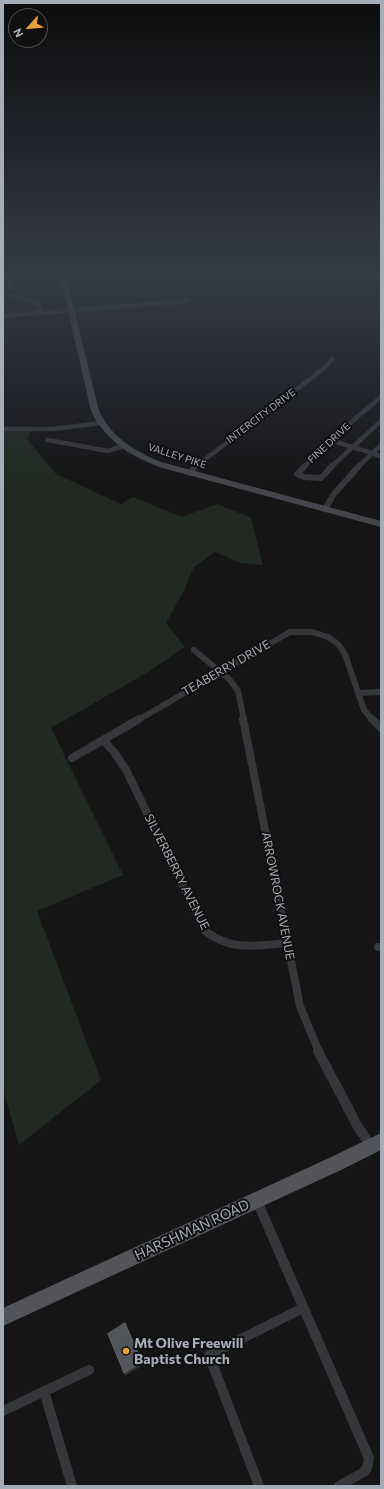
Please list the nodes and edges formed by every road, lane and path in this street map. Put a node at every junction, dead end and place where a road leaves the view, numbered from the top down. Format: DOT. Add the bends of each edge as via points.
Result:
graph roads {
  1 [pos="80,344"];
  2 [pos="332,359"];
  3 [pos="381,397"];
  4 [pos="381,421"];
  5 [pos="101,423"];
  6 [pos="3,429"];
  7 [pos="48,440"];
  8 [pos="330,440"];
  9 [pos="123,446"];
  10 [pos="381,446"];
  11 [pos="352,447"];
  12 [pos="372,453"];
  13 [pos="381,456"];
  14 [pos="190,473"];
  15 [pos="325,509"];
  16 [pos="381,524"];
  17 [pos="194,650"];
  18 [pos="220,671"];
  19 [pos="381,692"];
  20 [pos="358,693"];
  21 [pos="381,728"];
  22 [pos="103,740"];
  23 [pos="72,758"];
  24 [pos="287,943"];
  25 [pos="376,1144"];
  26 [pos="257,1201"];
  27 [pos="303,1308"];
  28 [pos="3,1317"];
  29 [pos="89,1370"];
  30 [pos="44,1391"];
  31 [pos="3,1411"];
  32 [pos="72,1486"];
  33 [pos="259,1486"];
  34 [pos="339,1486"];
  1 -- 5 [label="street, VALLEY PIKE"];
  2 -- 14 [label="street, INTERCITY DRIVE" via="327,366"];
  3 -- 8 [label="street, FINE DRIVE"];
  4 -- 11 [label="street"];
  5 -- 6 [label="street" via="53,429"];
  5 -- 9 [label="street, VALLEY PIKE"];
  7 -- 9 [label="street" via="108,451"];
  8 -- 11 [label="street"];
  8 -- 11 [label="street, FINE DRIVE" via="297,474 322,478"];
  9 -- 14 [label="street, VALLEY PIKE" via="151,461"];
  10 -- 12 [label="street"];
  11 -- 12 [label="street"];
  12 -- 13 [label="street"];
  12 -- 15 [label="street"];
  14 -- 15 [label="street, VALLEY PIKE"];
  15 -- 16 [label="street, VALLEY PIKE"];
  17 -- 18 [label="street, ARROWROCK AVENUE"];
  18 -- 20 [label="street, TEABERRY DRIVE" via="284,634 312,632 328,637 342,648"];
  18 -- 22 [label="street, TEABERRY DRIVE"];
  18 -- 24 [label="street, ARROWROCK AVENUE" via="234,684 240,697"];
  19 -- 20 [label="street"];
  20 -- 21 [label="street, TEABERRY DRIVE" via="364,710"];
  22 -- 23 [label="street, TEABERRY DRIVE"];
  22 -- 24 [label="street, SILVERBERRY AVENUE" via="126,770 205,931 217,941 232,946"];
  24 -- 25 [label="street, ARROWROCK AVENUE" via="300,1006 313,1041 351,1114"];
  25 -- 26 [label="main road, HARSHMAN ROAD"];
  26 -- 27 [label="street"];
  26 -- 28 [label="main road, HARSHMAN ROAD"];
  27 -- 33 [label="street" via="209,1355"];
  27 -- 34 [label="street" via="369,1458 364,1472"];
  29 -- 30 [label="street"];
  30 -- 31 [label="street"];
  30 -- 32 [label="street"];
}
